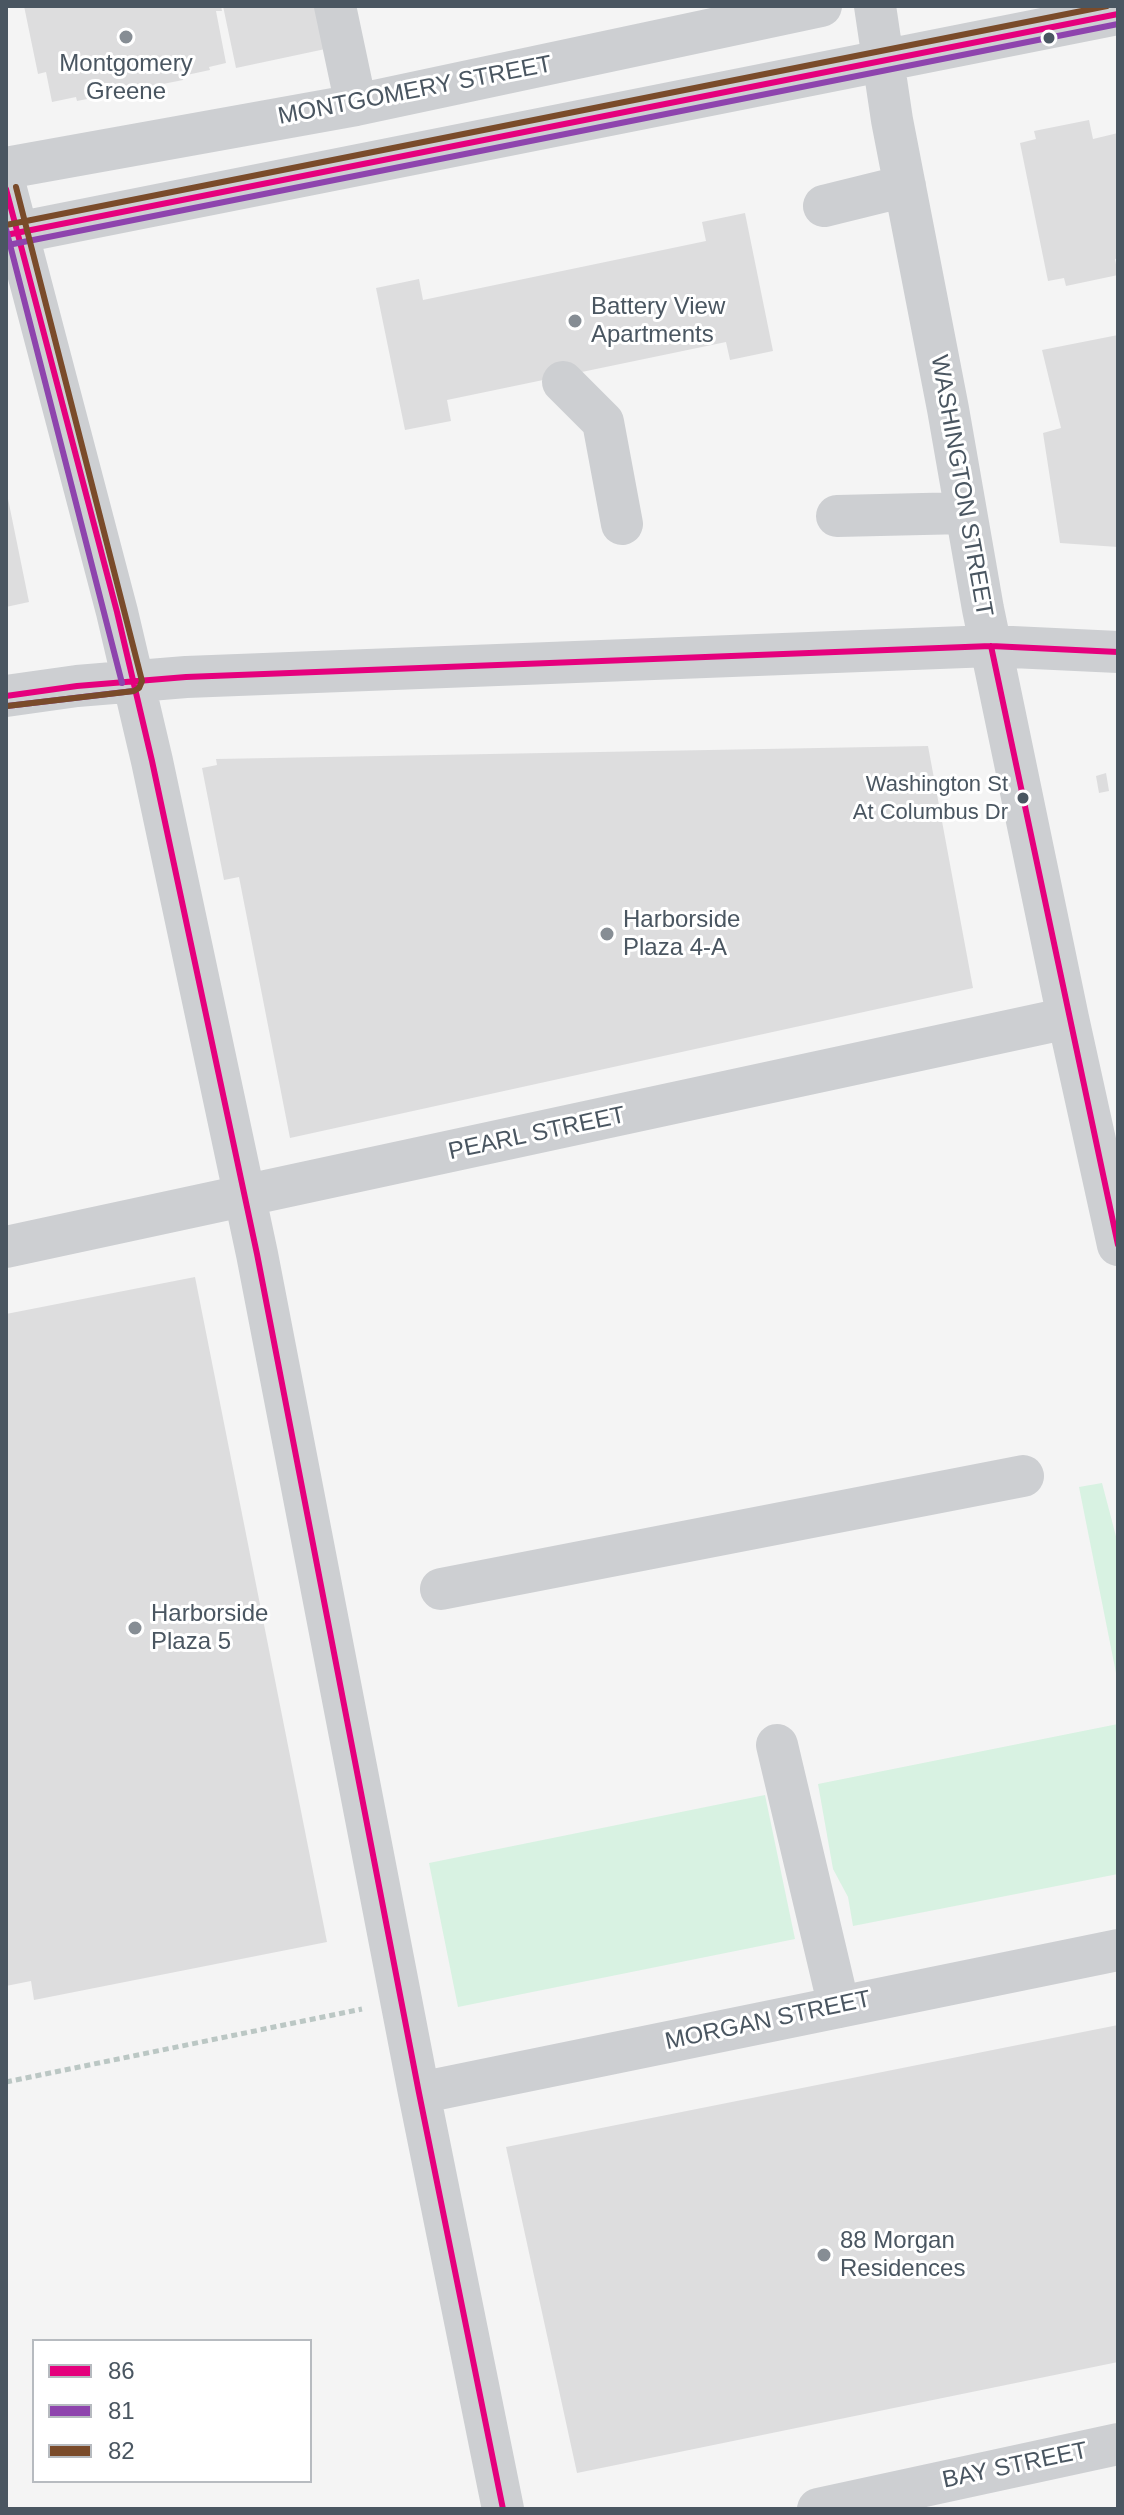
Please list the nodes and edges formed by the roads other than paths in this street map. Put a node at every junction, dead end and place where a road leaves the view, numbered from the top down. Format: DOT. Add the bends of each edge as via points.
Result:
graph roads {
  1 [pos="335,6"];
  2 [pos="821,6"];
  3 [pos="875,6"];
  4 [pos="1118,14"];
  5 [pos="883,61"];
  6 [pos="356,105"];
  7 [pos="6,168"];
  8 [pos="905,186"];
  9 [pos="6,189"];
  10 [pos="824,206"];
  11 [pos="12,234"];
  12 [pos="563,382"];
  13 [pos="966,513"];
  14 [pos="837,516"];
  15 [pos="622,524"];
  16 [pos="991,646"];
  17 [pos="1118,652"];
  18 [pos="132,681"];
  19 [pos="6,696"];
  20 [pos="1068,1018"];
  21 [pos="244,1197"];
  22 [pos="1118,1245"];
  23 [pos="6,1247"];
  24 [pos="1023,1476"];
  25 [pos="441,1589"];
  26 [pos="777,1745"];
  27 [pos="1118,1950"];
  28 [pos="839,2007"];
  29 [pos="419,2093"];
  30 [pos="1118,2444"];
  31 [pos="503,2509"];
  32 [pos="818,2509"];
  1 -- 6 [label="street"];
  2 -- 6 [label="street, MONTGOMERY STREET"];
  3 -- 5 [label="street, WASHINGTON STREET"];
  4 -- 5 [label="street"];
  5 -- 8 [label="street, WASHINGTON STREET"];
  5 -- 11 [label="street"];
  6 -- 7 [label="street, MONTGOMERY STREET"];
  8 -- 10 [label="street"];
  8 -- 13 [label="street, WASHINGTON STREET"];
  9 -- 11 [label="street"];
  11 -- 18 [label="street"];
  12 -- 15 [label="street" via="603,422"];
  13 -- 14 [label="street"];
  13 -- 16 [label="street, WASHINGTON STREET"];
  16 -- 17 [label="street"];
  16 -- 18 [label="street"];
  16 -- 20 [label="street, WASHINGTON STREET"];
  18 -- 19 [label="street"];
  18 -- 21 [label="street"];
  20 -- 21 [label="street, PEARL STREET"];
  20 -- 22 [label="street, WASHINGTON STREET"];
  21 -- 23 [label="street, PEARL STREET"];
  21 -- 29 [label="street"];
  24 -- 25 [label="street"];
  26 -- 28 [label="street"];
  27 -- 28 [label="street, MORGAN STREET"];
  28 -- 29 [label="street, MORGAN STREET"];
  29 -- 31 [label="street"];
  30 -- 32 [label="street, BAY STREET"];
}
